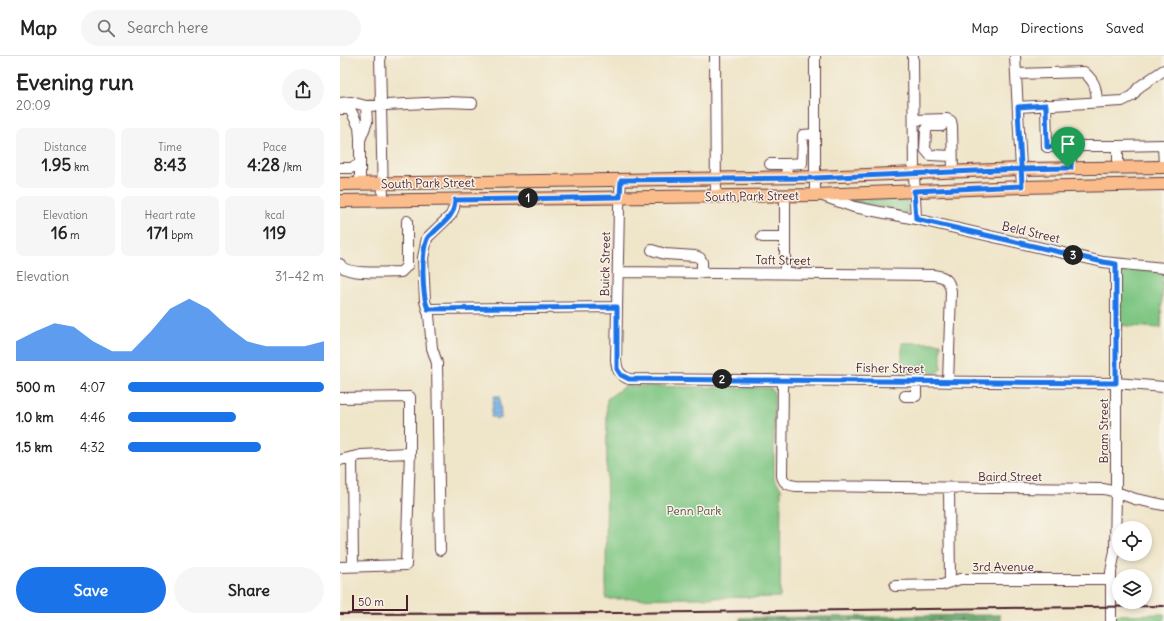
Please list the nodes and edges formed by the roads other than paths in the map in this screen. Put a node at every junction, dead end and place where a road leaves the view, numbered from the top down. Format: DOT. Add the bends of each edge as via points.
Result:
graph roads {
  1 [pos="380,56"];
  2 [pos="715,56"];
  3 [pos="815,56"];
  4 [pos="913,56"];
  5 [pos="1015,56"];
  6 [pos="1164,70"];
  7 [pos="1016,74"];
  8 [pos="1097,101"];
  9 [pos="340,103"];
  10 [pos="472,103"];
  11 [pos="1046,105"];
  12 [pos="366,106"];
  13 [pos="381,106"];
  14 [pos="1018,107"];
  15 [pos="345,109"];
  16 [pos="914,120"];
  17 [pos="952,126"];
  18 [pos="815,134"];
  19 [pos="360,140"];
  20 [pos="1071,146"];
  21 [pos="1118,146"];
  22 [pos="952,156"];
  23 [pos="360,164"];
  24 [pos="770,164"];
  25 [pos="787,164"];
  26 [pos="1164,167"];
  27 [pos="340,168"];
  28 [pos="1071,168"];
  29 [pos="1118,168"];
  30 [pos="1021,169"];
  31 [pos="953,172"];
  32 [pos="914,174"];
  33 [pos="786,178"];
  34 [pos="814,178"];
  35 [pos="716,179"];
  36 [pos="621,180"];
  37 [pos="383,183"];
  38 [pos="340,184"];
  39 [pos="360,184"];
  40 [pos="1164,184"];
  41 [pos="1022,186"];
  42 [pos="914,191"];
  43 [pos="818,195"];
  44 [pos="785,196"];
  45 [pos="620,197"];
  46 [pos="716,197"];
  47 [pos="383,200"];
  48 [pos="455,200"];
  49 [pos="340,201"];
  50 [pos="916,219"];
  51 [pos="407,221"];
  52 [pos="762,237"];
  53 [pos="785,237"];
  54 [pos="652,250"];
  55 [pos="340,264"];
  56 [pos="1116,264"];
  57 [pos="1164,268"];
  58 [pos="618,272"];
  59 [pos="702,272"];
  60 [pos="785,273"];
  61 [pos="617,307"];
  62 [pos="428,309"];
  63 [pos="619,372"];
  64 [pos="783,380"];
  65 [pos="916,381"];
  66 [pos="948,382"];
  67 [pos="1116,383"];
  68 [pos="1164,387"];
  69 [pos="905,396"];
  70 [pos="340,398"];
  71 [pos="410,453"];
  72 [pos="352,457"];
  73 [pos="340,460"];
  74 [pos="949,488"];
  75 [pos="1116,492"];
  76 [pos="1164,505"];
  77 [pos="1116,521"];
  78 [pos="440,550"];
  79 [pos="1114,561"];
  80 [pos="1118,561"];
  81 [pos="353,566"];
  82 [pos="340,567"];
  83 [pos="1111,579"];
  84 [pos="950,582"];
  85 [pos="895,586"];
  86 [pos="1111,591"];
  87 [pos="1111,621"];
  1 -- 13 [label="street"];
  2 -- 35 [label="street"];
  3 -- 18 [label="street"];
  4 -- 16 [label="street"];
  5 -- 7 [label="street"];
  6 -- 8 [label="street" via="1122,101"];
  7 -- 8 [label="street" via="1084,72 1095,85"];
  7 -- 14 [label="street"];
  8 -- 11 [label="street"];
  9 -- 12 [label="street" via="352,102"];
  10 -- 13 [label="street"];
  11 -- 14 [label="street"];
  11 -- 20 [label="street" via="1047,147"];
  12 -- 13 [label="street"];
  12 -- 19 [label="street" via="367,122"];
  13 -- 37 [label="street"];
  14 -- 30 [label="street"];
  15 -- 19 [label="street" via="359,127"];
  16 -- 17 [label="street" via="947,119 951,121"];
  16 -- 32 [label="street"];
  17 -- 22 [label="street"];
  17 -- 22 [label="street" via="929,126 925,132 925,149 928,154"];
  18 -- 25 [label="street" via="803,135 802,164"];
  18 -- 34 [label="street"];
  19 -- 23 [label="street"];
  20 -- 21 [label="street"];
  20 -- 28 [label="street"];
  21 -- 26 [label="street" via="1163,145"];
  21 -- 29 [label="street"];
  22 -- 31 [label="street"];
  23 -- 27 [label="street" via="351,168"];
  23 -- 39 [label="street"];
  24 -- 25 [label="street"];
  25 -- 33 [label="street"];
  26 -- 29 [label="main road, South Park Street"];
  28 -- 29 [label="main road, South Park Street"];
  28 -- 30 [label="main road, South Park Street"];
  30 -- 31 [label="main road, South Park Street"];
  30 -- 41 [label="street"];
  31 -- 32 [label="main road, South Park Street"];
  32 -- 34 [label="main road, South Park Street"];
  32 -- 42 [label="street"];
  33 -- 34 [label="main road, South Park Street"];
  33 -- 35 [label="main road, South Park Street"];
  34 -- 43 [label="street"];
  35 -- 36 [label="main road, South Park Street"];
  35 -- 46 [label="street"];
  36 -- 37 [label="main road, South Park Street"];
  36 -- 45 [label="street, Buick Street"];
  37 -- 39 [label="main road, South Park Street"];
  37 -- 47 [label="street"];
  38 -- 39 [label="main road, South Park Street"];
  40 -- 41 [label="main road, South Park Street"];
  41 -- 42 [label="main road, South Park Street"];
  42 -- 43 [label="main road, South Park Street"];
  42 -- 50 [label="street"];
  43 -- 44 [label="main road, South Park Street"];
  43 -- 50 [label="street, Beld Street" via="854,207"];
  44 -- 46 [label="main road, South Park Street"];
  44 -- 53 [label="street"];
  45 -- 46 [label="main road, South Park Street"];
  45 -- 48 [label="main road, South Park Street"];
  45 -- 58 [label="street, Buick Street"];
  47 -- 48 [label="main road, South Park Street"];
  47 -- 49 [label="main road, South Park Street"];
  48 -- 62 [label="street" via="451,215 427,238 423,258 425,301"];
  50 -- 56 [label="street, Beld Street"];
  51 -- 55 [label="street" via="407,266 401,272 357,272 346,270"];
  52 -- 53 [label="street"];
  53 -- 60 [label="street"];
  54 -- 59 [label="street" via="700,258"];
  56 -- 57 [label="street, Beld Street"];
  56 -- 67 [label="street, Bram Street"];
  58 -- 59 [label="street, Taft Street"];
  58 -- 61 [label="street, Buick Street"];
  59 -- 60 [label="street, Taft Street"];
  60 -- 66 [label="street, Taft Street" via="942,276 947,280 951,291"];
  61 -- 62 [label="street"];
  61 -- 63 [label="street, Buick Street" via="616,360"];
  62 -- 78 [label="street" via="432,348 437,363"];
  63 -- 64 [label="street, Fisher Street" via="629,379"];
  64 -- 65 [label="street, Fisher Street"];
  64 -- 74 [label="street, Baird Street" via="783,480 788,485"];
  65 -- 66 [label="street, Fisher Street"];
  65 -- 69 [label="street" via="916,396"];
  66 -- 67 [label="street, Fisher Street"];
  67 -- 68 [label="street, Fisher Street"];
  67 -- 75 [label="street, Bram Street"];
  70 -- 71 [label="street" via="410,397"];
  71 -- 72 [label="street"];
  71 -- 81 [label="street" via="406,565"];
  72 -- 73 [label="street"];
  72 -- 81 [label="street"];
  74 -- 75 [label="street, Baird Street" via="1098,489"];
  74 -- 84 [label="street"];
  75 -- 76 [label="street, Baird Street"];
  75 -- 77 [label="street, Bram Street"];
  79 -- 83 [label="street, Bram Street"];
  80 -- 86 [label="street, Bram Street" via="1117,581"];
  81 -- 82 [label="street"];
  83 -- 84 [label="street, 3rd Avenue" via="960,579"];
  83 -- 86 [label="street, Bram Street"];
  84 -- 85 [label="street, 3rd Avenue" via="937,586"];
  86 -- 87 [label="street, Bram Street"];
}
